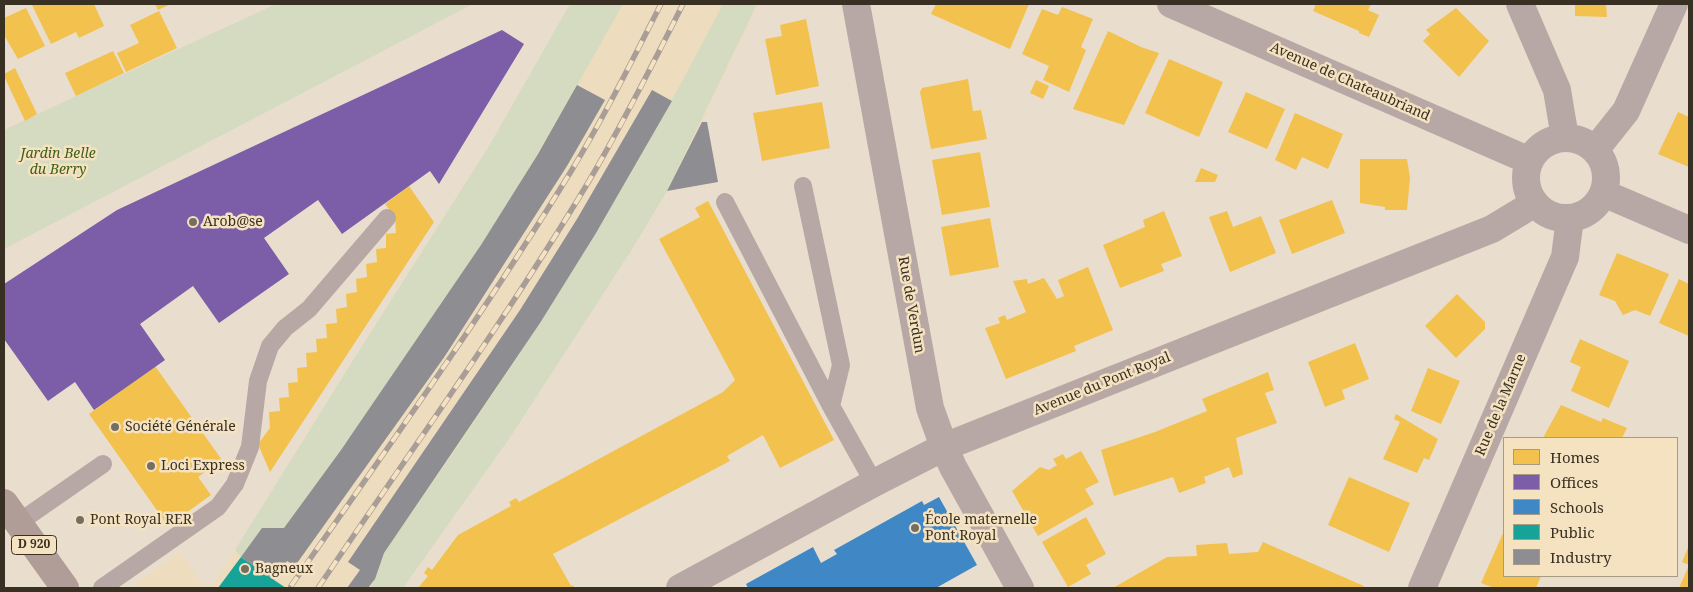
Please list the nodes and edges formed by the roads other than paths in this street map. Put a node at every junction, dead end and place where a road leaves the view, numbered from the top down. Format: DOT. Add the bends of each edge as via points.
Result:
graph roads {
  1 [pos="856,4"];
  2 [pos="1171,4"];
  3 [pos="1520,4"];
  4 [pos="1674,4"];
  5 [pos="1565,138"];
  6 [pos="1595,150"];
  7 [pos="1530,161"];
  8 [pos="803,186"];
  9 [pos="1603,193"];
  10 [pos="725,202"];
  11 [pos="1535,203"];
  12 [pos="387,218"];
  13 [pos="1570,218"];
  14 [pos="1689,230"];
  15 [pos="831,406"];
  16 [pos="944,447"];
  17 [pos="103,464"];
  18 [pos="874,483"];
  19 [pos="11,513"];
  20 [pos="65,588"];
  21 [pos="102,588"];
  22 [pos="680,588"];
  23 [pos="1020,588"];
  24 [pos="1422,588"];
  1 -- 16 [label="street, Rue de Verdun" via="930,408"];
  2 -- 7 [label="street, Avenue de Chateaubriand"];
  3 -- 5 [label="street" via="1557,90"];
  4 -- 6 [label="street" via="1626,111"];
  5 -- 6 [label="street" via="1586,143"];
  5 -- 7 [label="street" via="1545,144"];
  6 -- 9 [label="street" via="1606,170"];
  7 -- 11 [label="street" via="1527,187"];
  8 -- 15 [label="lane" via="841,365"];
  9 -- 13 [label="street" via="1590,210"];
  9 -- 14 [label="street"];
  10 -- 15 [label="lane"];
  11 -- 13 [label="street" via="1551,215"];
  11 -- 16 [label="street, Avenue du Pont Royal" via="1492,229"];
  12 -- 21 [label="lane" via="309,310 284,328 270,346 258,381 250,447 235,484 218,507"];
  13 -- 24 [label="street, Rue de la Marne" via="1565,257"];
  15 -- 18 [label="lane"];
  16 -- 18 [label="street, Avenue du Pont Royal"];
  16 -- 23 [label="street, Rue de Verdun"];
  17 -- 19 [label="lane"];
  18 -- 22 [label="street, Avenue du Pont Royal"];
  19 -- 20 [label="main road, D 920"];
}
